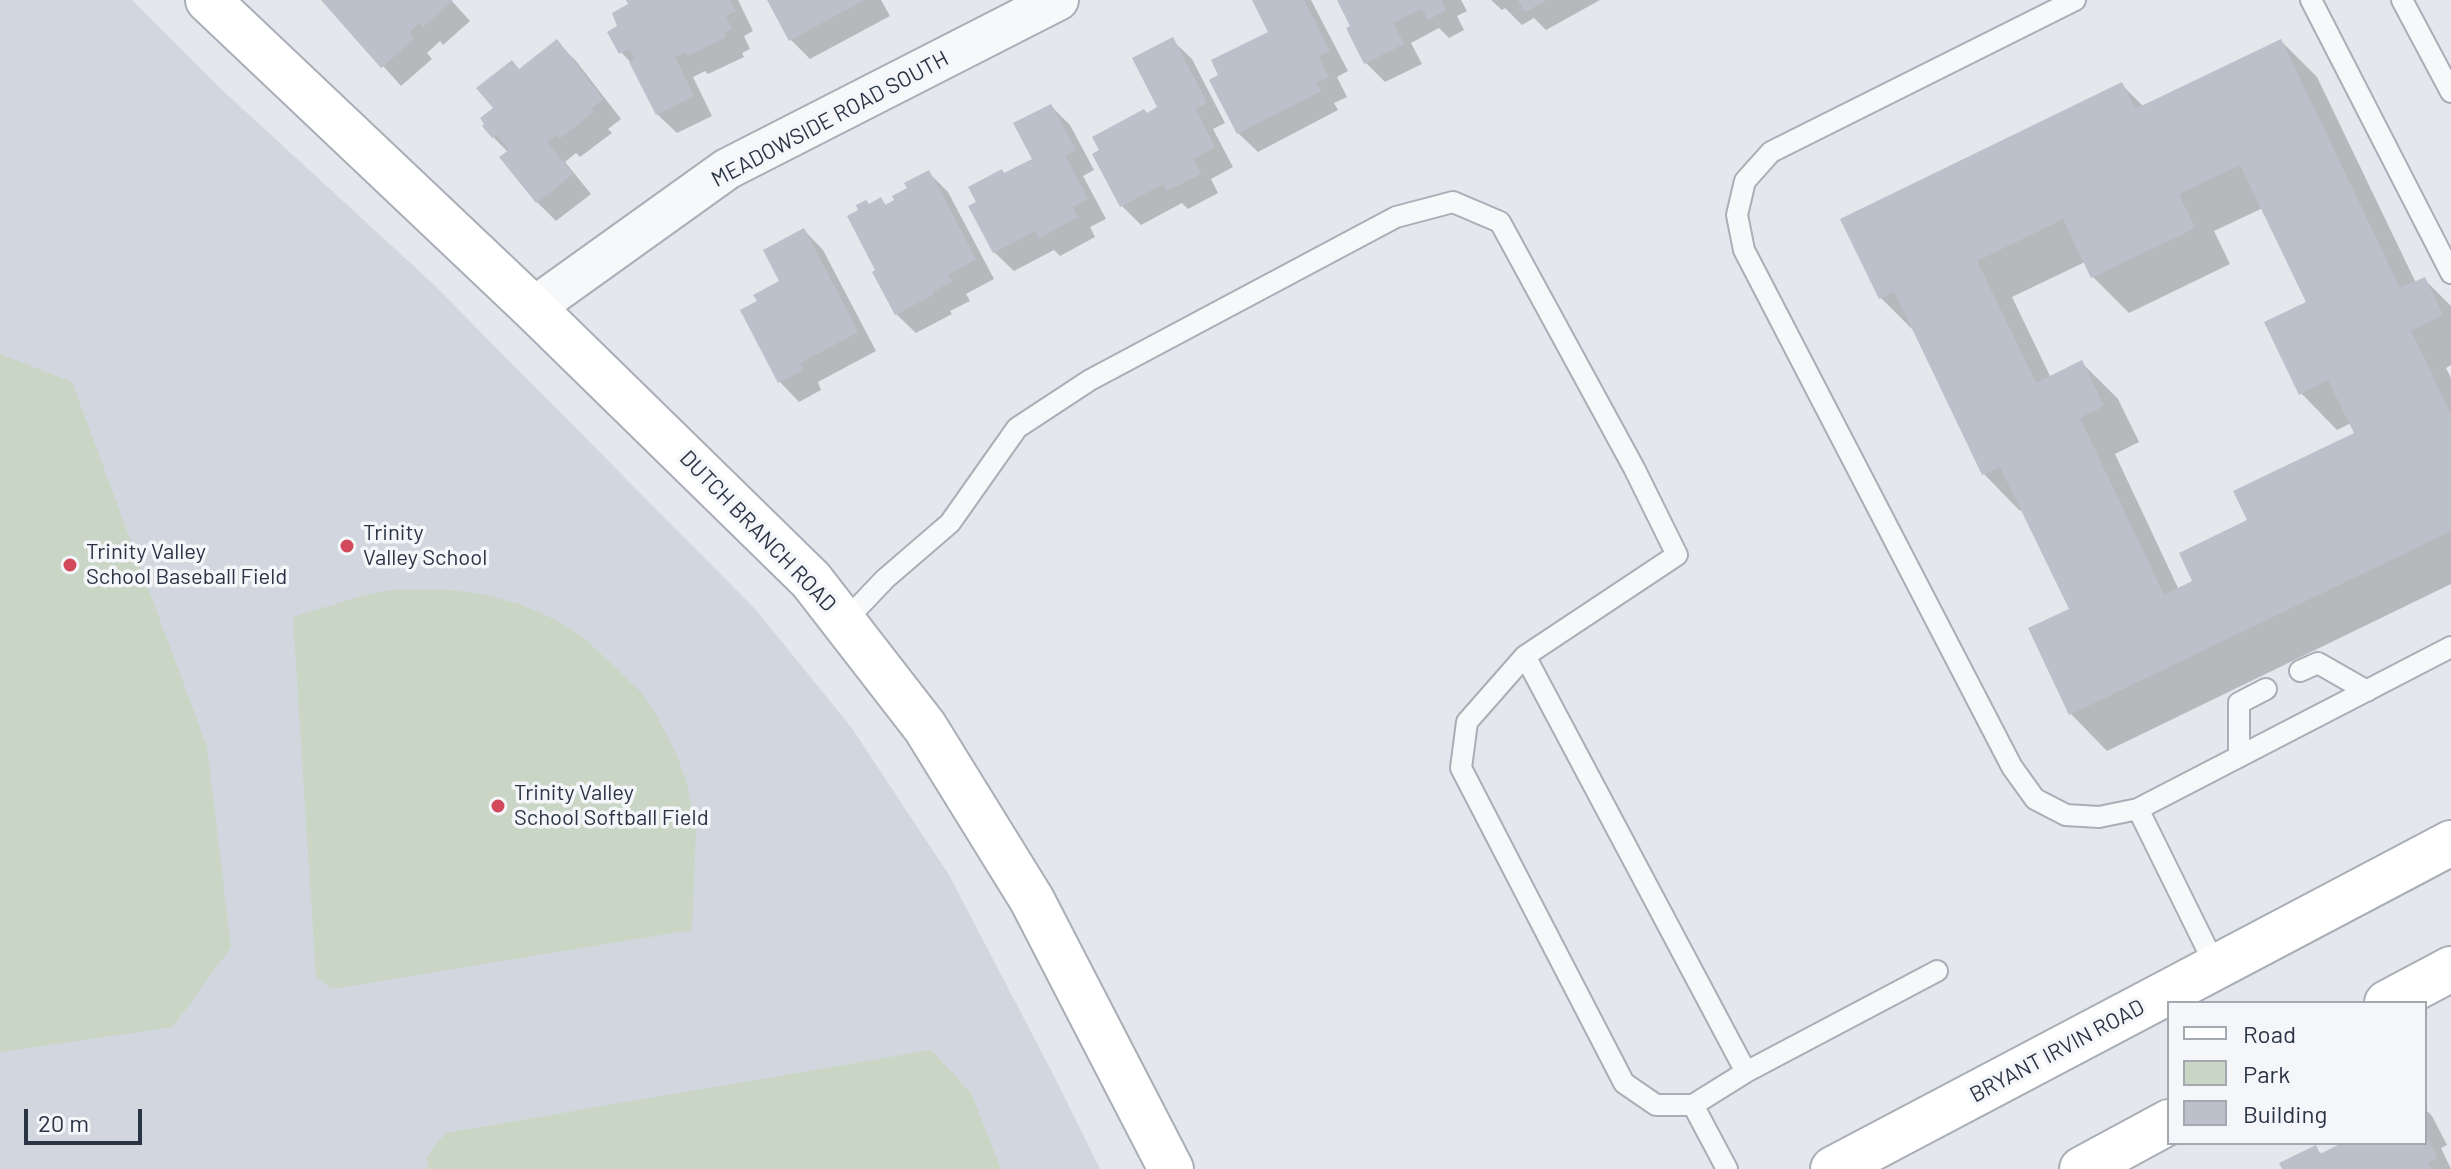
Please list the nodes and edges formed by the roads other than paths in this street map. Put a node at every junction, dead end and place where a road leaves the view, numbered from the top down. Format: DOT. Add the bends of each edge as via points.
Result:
graph roads {
  1 [pos="208,0"];
  2 [pos="1058,0"];
  3 [pos="2075,0"];
  4 [pos="2311,0"];
  5 [pos="2402,0"];
  6 [pos="2451,92"];
  7 [pos="2451,273"];
  8 [pos="533,308"];
  9 [pos="845,621"];
  10 [pos="2451,647"];
  11 [pos="1525,656"];
  12 [pos="2300,671"];
  13 [pos="2266,689"];
  14 [pos="2367,691"];
  15 [pos="2239,757"];
  16 [pos="2138,809"];
  17 [pos="2451,843"];
  18 [pos="2216,967"];
  19 [pos="2451,969"];
  20 [pos="1937,971"];
  21 [pos="2391,1001"];
  22 [pos="1746,1072"];
  23 [pos="1693,1105"];
  24 [pos="2167,1123"];
  25 [pos="1171,1169"];
  26 [pos="1727,1169"];
  27 [pos="1833,1169"];
  28 [pos="2082,1169"];
  1 -- 8 [label="street, DUTCH BRANCH ROAD"];
  2 -- 8 [label="street, MEADOWSIDE ROAD SOUTH" via="727,169"];
  3 -- 16 [label="lane" via="1771,152 1745,181 1737,215 1744,250 2012,767 2035,799 2066,815 2099,817"];
  4 -- 7 [label="lane"];
  5 -- 6 [label="lane"];
  8 -- 9 [label="street, DUTCH BRANCH ROAD" via="811,580"];
  9 -- 11 [label="lane" via="950,523 1017,428 1090,380 1396,217 1453,202 1500,222 1677,555"];
  9 -- 25 [label="street, DUTCH BRANCH ROAD" via="925,727 1032,900"];
  10 -- 14 [label="lane"];
  11 -- 22 [label="lane"];
  11 -- 23 [label="lane" via="1467,722 1461,768 1624,1083 1656,1105"];
  12 -- 14 [label="lane" via="2318,663"];
  13 -- 15 [label="lane" via="2239,703"];
  14 -- 15 [label="lane"];
  15 -- 16 [label="lane"];
  16 -- 18 [label="lane"];
  17 -- 18 [label="street, BRYANT IRVIN ROAD"];
  18 -- 27 [label="street, BRYANT IRVIN ROAD"];
  19 -- 21 [label="street"];
  20 -- 22 [label="lane"];
  22 -- 23 [label="lane"];
  23 -- 26 [label="lane"];
  24 -- 28 [label="street"];
}
